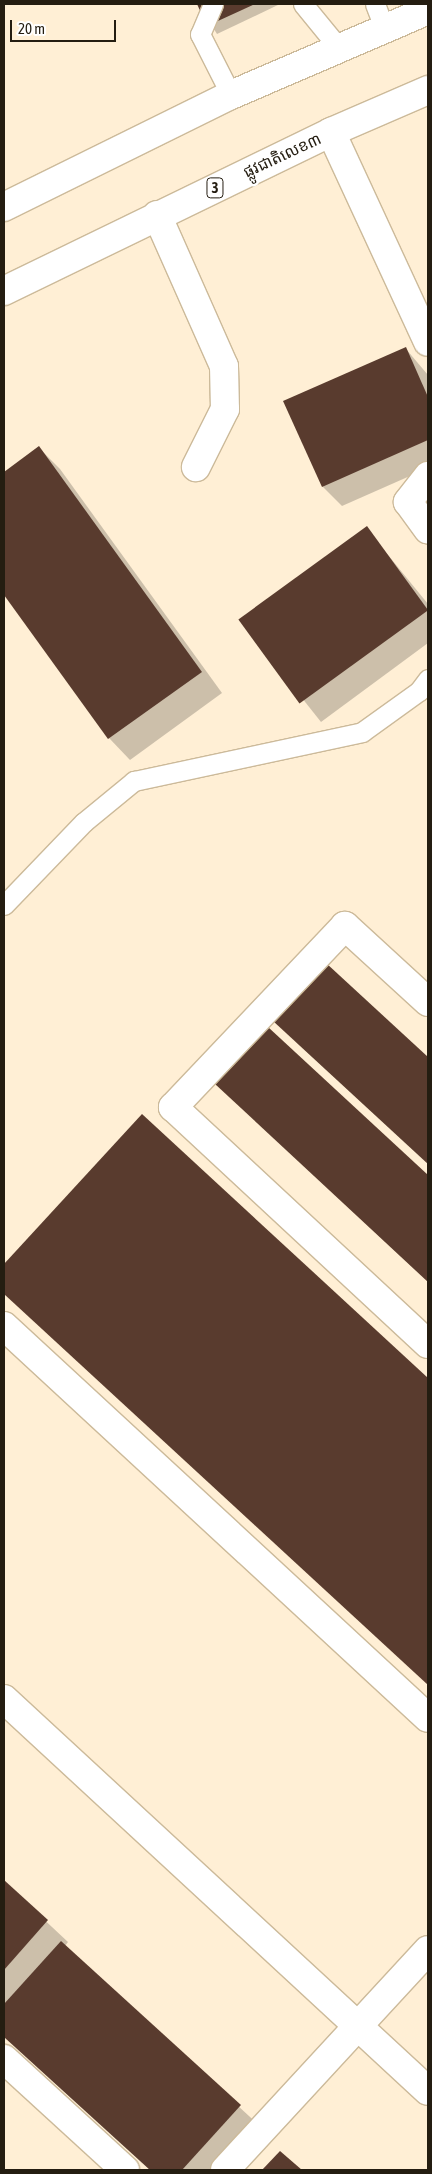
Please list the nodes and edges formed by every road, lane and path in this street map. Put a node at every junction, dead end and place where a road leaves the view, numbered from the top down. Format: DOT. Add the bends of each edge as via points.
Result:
graph roads {
  1 [pos="213,4"];
  2 [pos="303,4"];
  3 [pos="375,4"];
  4 [pos="428,10"];
  5 [pos="385,30"];
  6 [pos="339,48"];
  7 [pos="428,90"];
  8 [pos="231,95"];
  9 [pos="331,132"];
  10 [pos="4,207"];
  11 [pos="157,215"];
  12 [pos="4,291"];
  13 [pos="428,342"];
  14 [pos="196,467"];
  15 [pos="428,476"];
  16 [pos="428,530"];
  17 [pos="428,679"];
  18 [pos="4,905"];
  19 [pos="428,1002"];
  20 [pos="4,1326"];
  21 [pos="428,1344"];
  22 [pos="4,1699"];
  23 [pos="428,1718"];
  24 [pos="428,1950"];
  25 [pos="358,2027"];
  26 [pos="4,2059"];
  27 [pos="428,2091"];
  28 [pos="125,2170"];
  29 [pos="225,2170"];
  1 -- 8 [label="lane" via="200,34"];
  2 -- 6 [label="lane"];
  3 -- 5 [label="lane"];
  4 -- 5 [label="main road"];
  5 -- 6 [label="main road"];
  6 -- 8 [label="main road"];
  7 -- 9 [label="main road, ផ្លូវជាតិលេខ៣ / 3"];
  8 -- 10 [label="main road"];
  9 -- 11 [label="main road, ផ្លូវជាតិលេខ៣ / 3"];
  9 -- 13 [label="main road"];
  11 -- 12 [label="main road, ផ្លូវជាតិលេខ៣ / 3"];
  11 -- 14 [label="main road" via="224,366 225,409"];
  15 -- 16 [label="main road" via="408,502"];
  17 -- 18 [label="lane" via="419,691 362,732 258,758 134,781 84,822"];
  19 -- 21 [label="main road" via="345,926 173,1107"];
  20 -- 23 [label="main road"];
  22 -- 25 [label="main road"];
  24 -- 25 [label="main road"];
  25 -- 27 [label="main road"];
  25 -- 29 [label="main road"];
  26 -- 28 [label="main road"];
}
